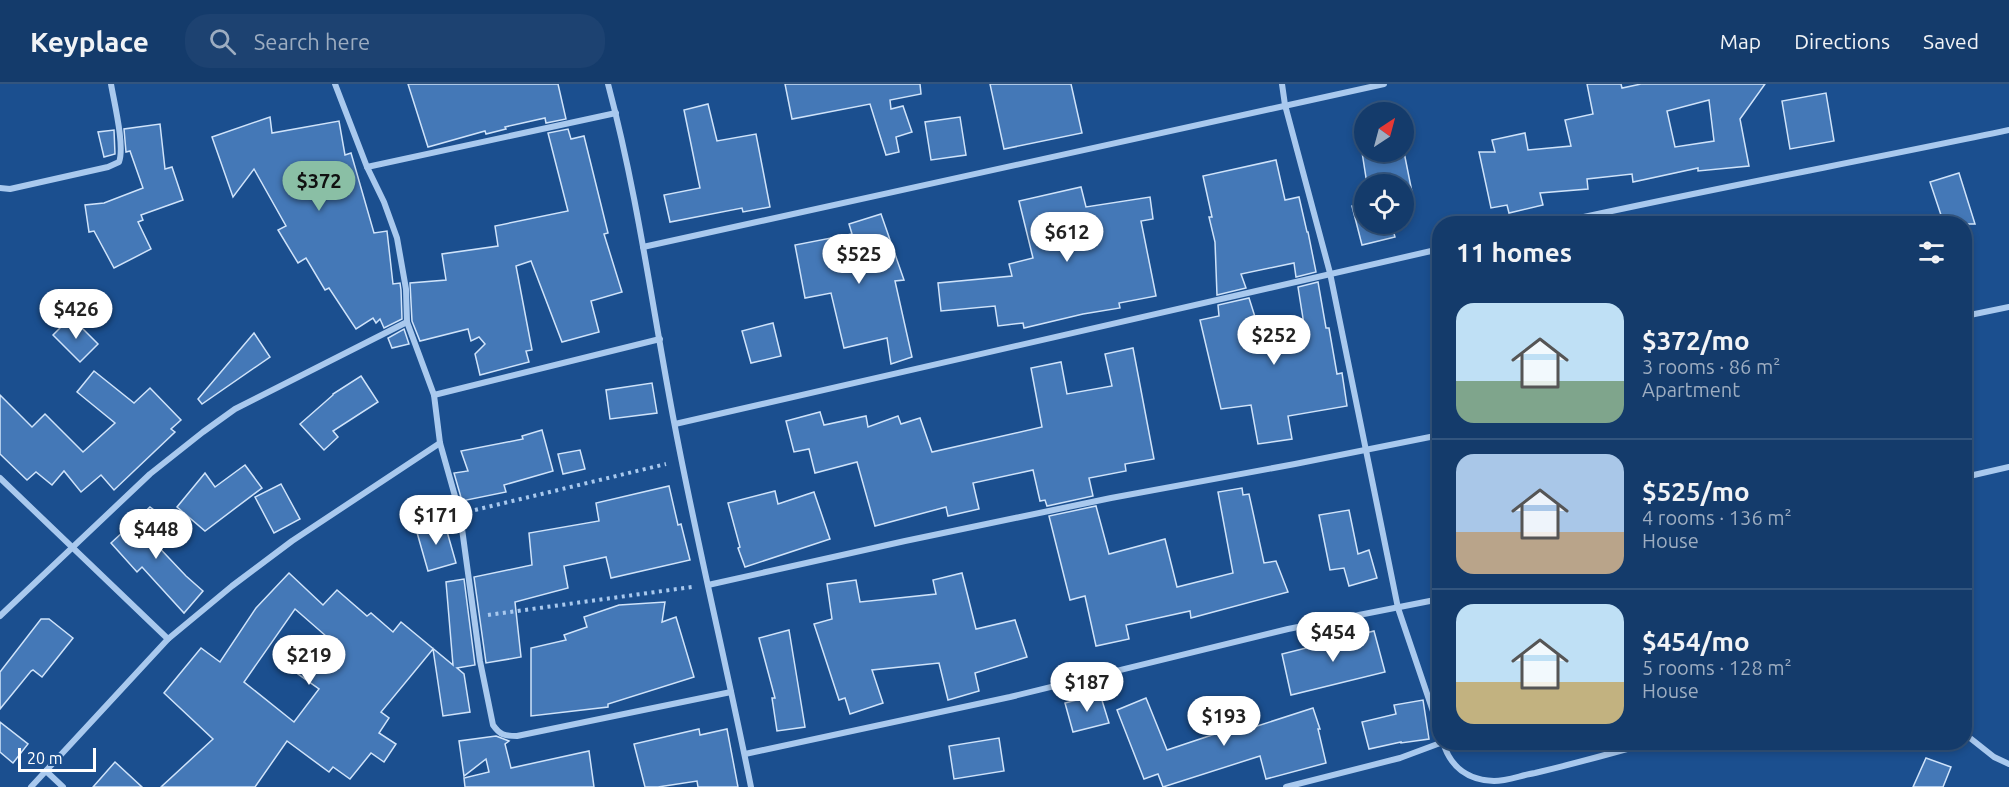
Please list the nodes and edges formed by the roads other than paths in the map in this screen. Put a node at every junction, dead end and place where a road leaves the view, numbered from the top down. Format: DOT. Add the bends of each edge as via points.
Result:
graph roads {
  1 [pos="111,84"];
  2 [pos="335,84"];
  3 [pos="608,84"];
  4 [pos="1282,84"];
  5 [pos="1384,84"];
  6 [pos="1285,105"];
  7 [pos="616,113"];
  8 [pos="2009,130"];
  9 [pos="367,167"];
  10 [pos="0,188"];
  11 [pos="1587,216"];
  12 [pos="642,248"];
  13 [pos="1432,251"];
  14 [pos="1330,273"];
  15 [pos="2009,307"];
  16 [pos="1972,315"];
  17 [pos="407,322"];
  18 [pos="660,339"];
  19 [pos="434,395"];
  20 [pos="675,424"];
  21 [pos="1432,437"];
  22 [pos="440,443"];
  23 [pos="1367,449"];
  24 [pos="2009,467"];
  25 [pos="1972,475"];
  26 [pos="0,478"];
  27 [pos="72,547"];
  28 [pos="708,585"];
  29 [pos="1432,601"];
  30 [pos="1398,608"];
  31 [pos="0,616"];
  32 [pos="168,639"];
  33 [pos="732,692"];
  34 [pos="1432,708"];
  35 [pos="1972,740"];
  36 [pos="1432,746"];
  37 [pos="1445,750"];
  38 [pos="1622,750"];
  39 [pos="745,754"];
  40 [pos="2009,764"];
  41 [pos="46,771"];
  42 [pos="31,787"];
  43 [pos="63,787"];
  44 [pos="751,787"];
  45 [pos="1286,787"];
  1 -- 10 [label="street" via="120,141 119,162 10,189"];
  2 -- 9 [label="street"];
  3 -- 7 [label="street"];
  4 -- 6 [label="street"];
  5 -- 6 [label="street"];
  6 -- 12 [label="street"];
  6 -- 14 [label="street"];
  7 -- 9 [label="street"];
  7 -- 12 [label="street"];
  8 -- 11 [label="street"];
  9 -- 17 [label="street" via="397,238"];
  12 -- 18 [label="street"];
  13 -- 14 [label="street"];
  14 -- 20 [label="street"];
  14 -- 23 [label="street"];
  15 -- 16 [label="street"];
  17 -- 19 [label="street"];
  17 -- 27 [label="street" via="235,409 150,474"];
  18 -- 19 [label="street"];
  18 -- 20 [label="street"];
  19 -- 22 [label="street"];
  20 -- 28 [label="street"];
  21 -- 23 [label="street"];
  22 -- 32 [label="street" via="292,541"];
  22 -- 33 [label="street" via="460,514 480,661 498,733 517,736"];
  23 -- 28 [label="street" via="1111,498"];
  23 -- 30 [label="street"];
  24 -- 25 [label="street"];
  26 -- 27 [label="street"];
  27 -- 31 [label="street"];
  27 -- 32 [label="street"];
  28 -- 33 [label="street"];
  29 -- 30 [label="street"];
  30 -- 34 [label="street"];
  30 -- 39 [label="street" via="1288,629 1010,697"];
  32 -- 41 [label="street"];
  33 -- 39 [label="street"];
  35 -- 40 [label="street"];
  36 -- 45 [label="street"];
  37 -- 38 [label="street" via="1455,767 1464,773 1495,781"];
  39 -- 44 [label="street"];
  41 -- 42 [label="street"];
  41 -- 43 [label="street"];
}
